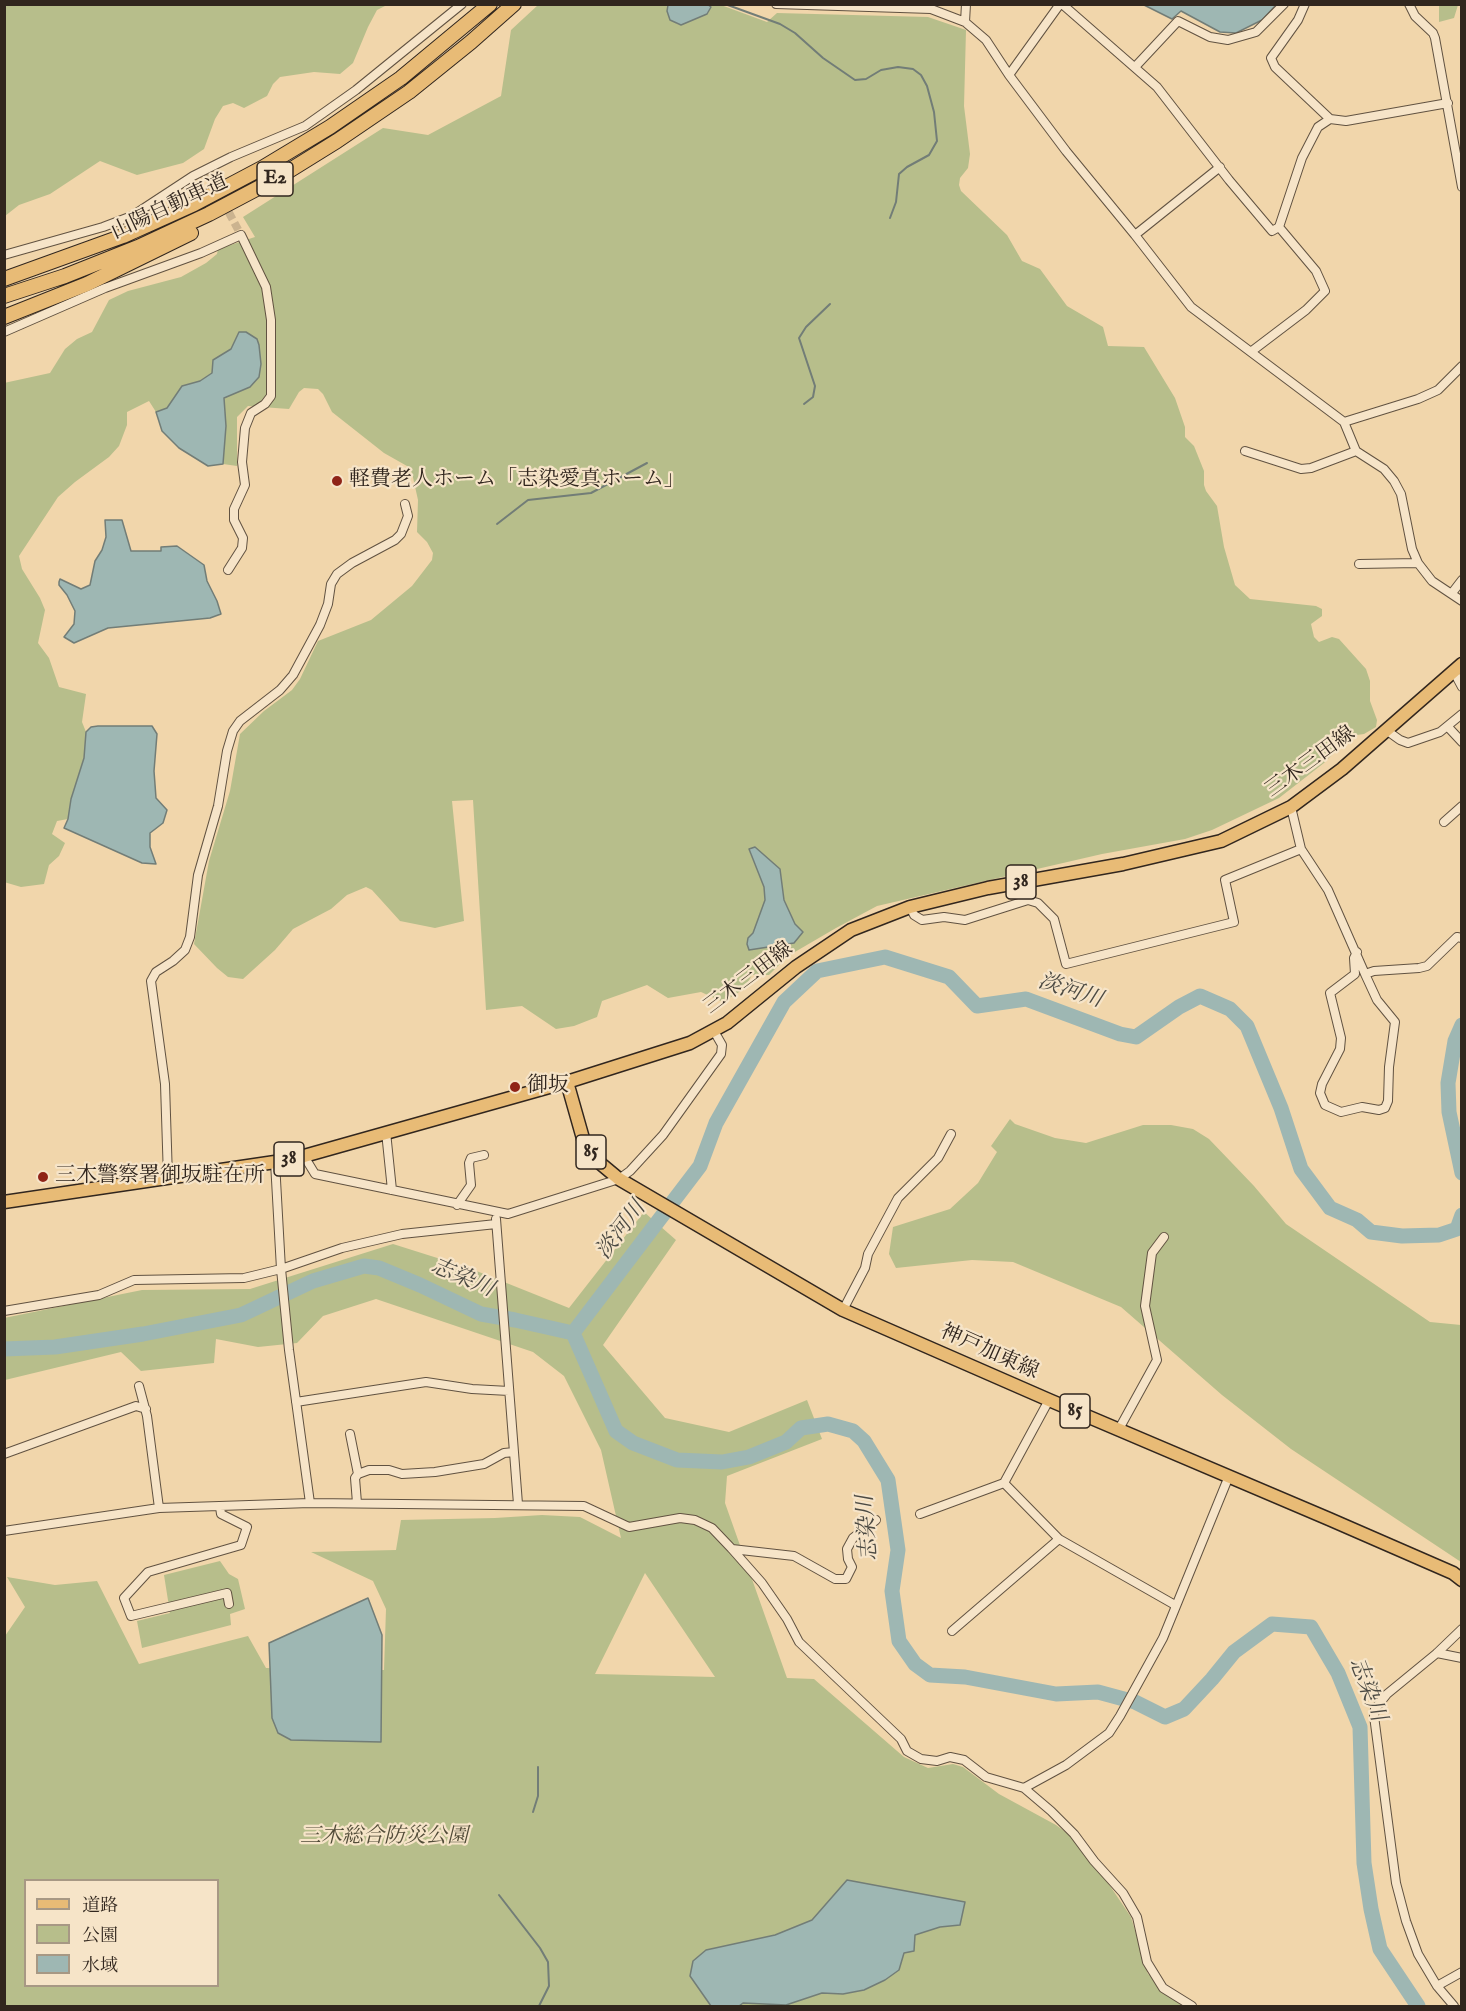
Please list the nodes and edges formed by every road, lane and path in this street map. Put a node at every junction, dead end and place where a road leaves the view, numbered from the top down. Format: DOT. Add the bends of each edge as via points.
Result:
graph roads {
  1 [pos="462,4"];
  2 [pos="490,4"];
  3 [pos="514,4"];
  4 [pos="776,4"];
  5 [pos="966,4"];
  6 [pos="1061,4"];
  7 [pos="1284,4"];
  8 [pos="1305,4"];
  9 [pos="1409,4"];
  10 [pos="965,22"];
  11 [pos="1135,67"];
  12 [pos="1009,75"];
  13 [pos="1448,103"];
  14 [pos="1330,119"];
  15 [pos="338,141"];
  16 [pos="1220,167"];
  17 [pos="1461,187"];
  18 [pos="1279,227"];
  19 [pos="1135,235"];
  20 [pos="112,241"];
  21 [pos="4,255"];
  22 [pos="4,271"];
  23 [pos="4,279"];
  24 [pos="4,296"];
  25 [pos="4,317"];
  26 [pos="4,332"];
  27 [pos="1252,351"];
  28 [pos="1461,366"];
  29 [pos="1344,422"];
  30 [pos="1356,451"];
  31 [pos="1245,452"];
  32 [pos="405,504"];
  33 [pos="1418,563"];
  34 [pos="1359,564"];
  35 [pos="228,570"];
  36 [pos="1461,580"];
  37 [pos="1452,594"];
  38 [pos="1461,601"];
  39 [pos="1458,668"];
  40 [pos="1461,687"];
  41 [pos="1461,714"];
  42 [pos="1448,727"];
  43 [pos="1386,730"];
  44 [pos="1461,742"];
  45 [pos="1461,806"];
  46 [pos="1291,807"];
  47 [pos="1443,822"];
  48 [pos="1301,849"];
  49 [pos="910,907"];
  50 [pos="1461,938"];
  51 [pos="1357,952"];
  52 [pos="1365,974"];
  53 [pos="714,1031"];
  54 [pos="567,1082"];
  55 [pos="386,1132"];
  56 [pos="951,1134"];
  57 [pos="484,1155"];
  58 [pos="304,1156"];
  59 [pos="275,1162"];
  60 [pos="168,1178"];
  61 [pos="619,1179"];
  62 [pos="392,1190"];
  63 [pos="4,1202"];
  64 [pos="457,1204"];
  65 [pos="496,1213"];
  66 [pos="496,1224"];
  67 [pos="1164,1237"];
  68 [pos="281,1269"];
  69 [pos="843,1310"];
  70 [pos="4,1311"];
  71 [pos="139,1386"];
  72 [pos="509,1391"];
  73 [pos="1049,1400"];
  74 [pos="296,1402"];
  75 [pos="146,1410"];
  76 [pos="1119,1429"];
  77 [pos="350,1434"];
  78 [pos="514,1452"];
  79 [pos="4,1454"];
  80 [pos="358,1474"];
  81 [pos="1229,1476"];
  82 [pos="1004,1483"];
  83 [pos="310,1503"];
  84 [pos="357,1503"];
  85 [pos="518,1504"];
  86 [pos="220,1507"];
  87 [pos="159,1508"];
  88 [pos="920,1514"];
  89 [pos="876,1520"];
  90 [pos="4,1531"];
  91 [pos="1059,1539"];
  92 [pos="732,1549"];
  93 [pos="1461,1580"];
  94 [pos="229,1604"];
  95 [pos="1175,1605"];
  96 [pos="1461,1629"];
  97 [pos="952,1631"];
  98 [pos="1437,1653"];
  99 [pos="1461,1658"];
  100 [pos="1024,1788"];
  101 [pos="1461,1972"];
  102 [pos="1437,1986"];
  103 [pos="1192,2007"];
  104 [pos="1455,2007"];
  1 -- 21 [label="street" via="305,126 193,176 132,216"];
  2 -- 20 [label="highway, 山陽自動車道 / E2" via="401,78 306,142 216,193"];
  3 -- 15 [label="highway, 山陽自動車道 / E2" via="409,92"];
  4 -- 10 [label="street" via="931,9"];
  5 -- 10 [label="street"];
  6 -- 11 [label="street"];
  6 -- 12 [label="street"];
  7 -- 11 [label="street" via="1256,32 1228,40 1210,37 1178,21"];
  8 -- 14 [label="street" via="1271,58 1275,67"];
  9 -- 13 [label="street" via="1415,16 1433,33"];
  10 -- 12 [label="street" via="986,40"];
  11 -- 16 [label="street" via="1157,87"];
  12 -- 19 [label="street"];
  13 -- 14 [label="street" via="1346,121"];
  13 -- 17 [label="street"];
  14 -- 18 [label="street" via="1318,127 1302,158"];
  15 -- 24 [label="highway, 山陽自動車道 / E2" via="178,229 89,267"];
  15 -- 25 [label="highway" via="271,188 194,231 87,284"];
  16 -- 18 [label="street" via="1272,231"];
  16 -- 19 [label="street"];
  18 -- 27 [label="street" via="1316,271 1325,291"];
  19 -- 27 [label="street" via="1191,307"];
  20 -- 22 [label="highway"];
  20 -- 23 [label="highway, 山陽自動車道 / E2"];
  26 -- 35 [label="street" via="241,235 266,286 271,320 271,396 251,413 245,428 245,485 234,509 242,548"];
  27 -- 29 [label="street"];
  28 -- 29 [label="street" via="1438,390"];
  29 -- 30 [label="street"];
  30 -- 31 [label="street" via="1301,469"];
  30 -- 33 [label="street" via="1384,469 1394,481 1401,494"];
  32 -- 60 [label="street" via="408,516 401,534 337,573 320,625 293,675 233,731 218,806 198,875 190,937 185,950 156,972 151,981 165,1084"];
  33 -- 34 [label="street"];
  33 -- 37 [label="street" via="1432,581"];
  36 -- 37 [label="street"];
  37 -- 38 [label="street"];
  39 -- 40 [label="street"];
  39 -- 43 [label="main road, 三木三田線 / 38"];
  41 -- 42 [label="street"];
  42 -- 43 [label="street" via="1408,743"];
  42 -- 44 [label="street"];
  43 -- 46 [label="main road, 三木三田線 / 38"];
  45 -- 47 [label="street"];
  46 -- 48 [label="street"];
  46 -- 49 [label="main road, 三木三田線 / 38" via="1221,841"];
  48 -- 49 [label="street" via="1225,880 1234,921 1066,964 1054,920 1038,903 1028,900 965,920 922,920"];
  48 -- 51 [label="street" via="1328,890"];
  49 -- 53 [label="main road, 三木三田線 / 38" via="851,930"];
  50 -- 52 [label="street" via="1427,966"];
  51 -- 52 [label="street"];
  51 -- 52 [label="street" via="1355,974 1330,993 1340,1049 1320,1093 1325,1105 1341,1112 1362,1107 1379,1110 1388,1101 1395,1022 1377,1000"];
  53 -- 54 [label="main road, 三木三田線 / 38" via="690,1043"];
  53 -- 61 [label="street" via="722,1045 721,1054 663,1135"];
  54 -- 55 [label="main road, 三木三田線 / 38"];
  54 -- 61 [label="main road, 神戸加東線 / 85" via="584,1142"];
  55 -- 58 [label="main road, 三木三田線 / 38"];
  55 -- 62 [label="street"];
  56 -- 69 [label="street" via="938,1158 898,1198"];
  57 -- 64 [label="street" via="471,1158 471,1185"];
  58 -- 59 [label="main road, 三木三田線 / 38"];
  58 -- 62 [label="street" via="315,1174"];
  59 -- 60 [label="main road, 三木三田線 / 38"];
  59 -- 68 [label="street"];
  60 -- 63 [label="main road, 三木三田線 / 38"];
  61 -- 65 [label="street" via="508,1214"];
  61 -- 69 [label="main road, 神戸加東線 / 85"];
  62 -- 64 [label="street"];
  64 -- 65 [label="street"];
  65 -- 66 [label="street"];
  66 -- 68 [label="street" via="402,1234 342,1248"];
  66 -- 72 [label="street"];
  67 -- 76 [label="street" via="1152,1253 1145,1306 1157,1360"];
  68 -- 70 [label="street" via="244,1278 134,1280 99,1295"];
  68 -- 74 [label="street"];
  69 -- 73 [label="main road, 神戸加東線 / 85"];
  71 -- 75 [label="street"];
  72 -- 74 [label="street" via="426,1382"];
  72 -- 78 [label="street"];
  73 -- 76 [label="main road, 神戸加東線 / 85"];
  73 -- 82 [label="street"];
  74 -- 83 [label="street"];
  75 -- 79 [label="street" via="136,1406"];
  75 -- 87 [label="street"];
  76 -- 81 [label="main road, 神戸加東線 / 85"];
  77 -- 80 [label="street"];
  78 -- 80 [label="street" via="484,1464 435,1472 369,1470"];
  78 -- 85 [label="street"];
  80 -- 84 [label="street"];
  81 -- 93 [label="main road, 神戸加東線 / 85"];
  81 -- 95 [label="street"];
  82 -- 88 [label="street"];
  82 -- 91 [label="street"];
  83 -- 84 [label="street"];
  83 -- 86 [label="street"];
  84 -- 85 [label="street"];
  85 -- 92 [label="street" via="584,1506 629,1527 680,1518 695,1521 712,1528"];
  86 -- 87 [label="street"];
  86 -- 94 [label="street" via="221,1514 247,1527 241,1545 147,1572 124,1598 131,1616 227,1593"];
  87 -- 90 [label="street"];
  89 -- 92 [label="street" via="853,1538 847,1549 852,1567 846,1578 835,1579 794,1556"];
  91 -- 95 [label="street"];
  91 -- 97 [label="street"];
  92 -- 100 [label="street" via="762,1583 799,1642 901,1740 907,1751 921,1759 964,1760 986,1777"];
  95 -- 100 [label="street" via="1163,1638 1109,1733 1066,1765"];
  96 -- 98 [label="street"];
  98 -- 99 [label="street"];
  98 -- 102 [label="street" via="1387,1694 1374,1716 1396,1883 1418,1954"];
  100 -- 103 [label="street" via="1074,1834 1123,1893 1137,1917 1148,1962 1163,1988"];
  101 -- 102 [label="street"];
  102 -- 104 [label="street"];
}
